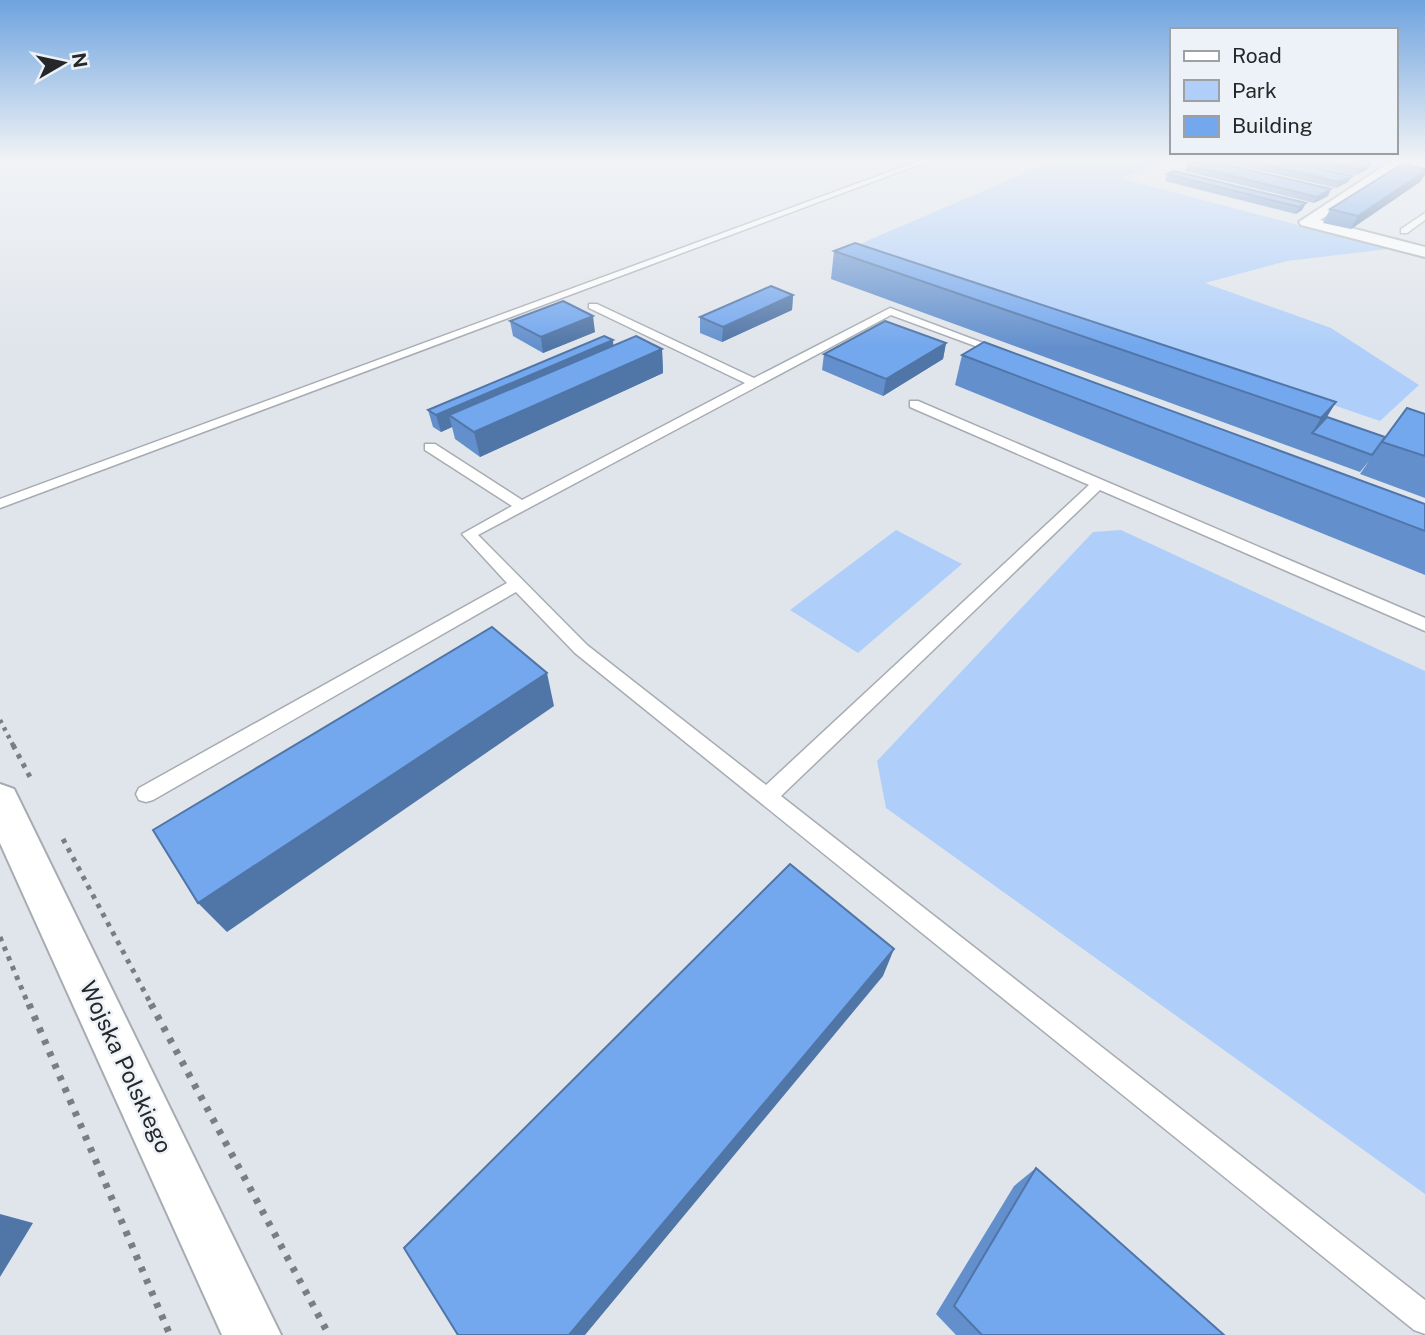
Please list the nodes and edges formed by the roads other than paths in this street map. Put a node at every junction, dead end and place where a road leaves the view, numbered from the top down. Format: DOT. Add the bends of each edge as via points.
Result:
graph roads {
  1 [pos="760,222"];
  2 [pos="1308,222"];
  3 [pos="1416,222"];
  4 [pos="1404,231"];
  5 [pos="1425,252"];
  6 [pos="593,306"];
  7 [pos="1021,359"];
  8 [pos="755,383"];
  9 [pos="914,404"];
  10 [pos="430,447"];
  11 [pos="1099,483"];
  12 [pos="0,505"];
  13 [pos="522,506"];
  14 [pos="517,584"];
  15 [pos="1425,625"];
  16 [pos="146,794"];
  17 [pos="767,797"];
  18 [pos="0,800"];
  19 [pos="1425,1319"];
  20 [pos="252,1335"];
  1 -- 12 [label="lane"];
  2 -- 5 [label="street"];
  3 -- 4 [label="lane"];
  6 -- 8 [label="lane"];
  7 -- 8 [label="lane" via="890,311"];
  8 -- 13 [label="lane"];
  9 -- 11 [label="lane"];
  10 -- 13 [label="lane"];
  11 -- 15 [label="lane"];
  11 -- 17 [label="lane"];
  13 -- 14 [label="lane" via="469,534"];
  14 -- 16 [label="lane"];
  14 -- 17 [label="lane" via="581,649"];
  17 -- 19 [label="lane"];
  18 -- 20 [label="street, Wojska Polskiego"];
}
